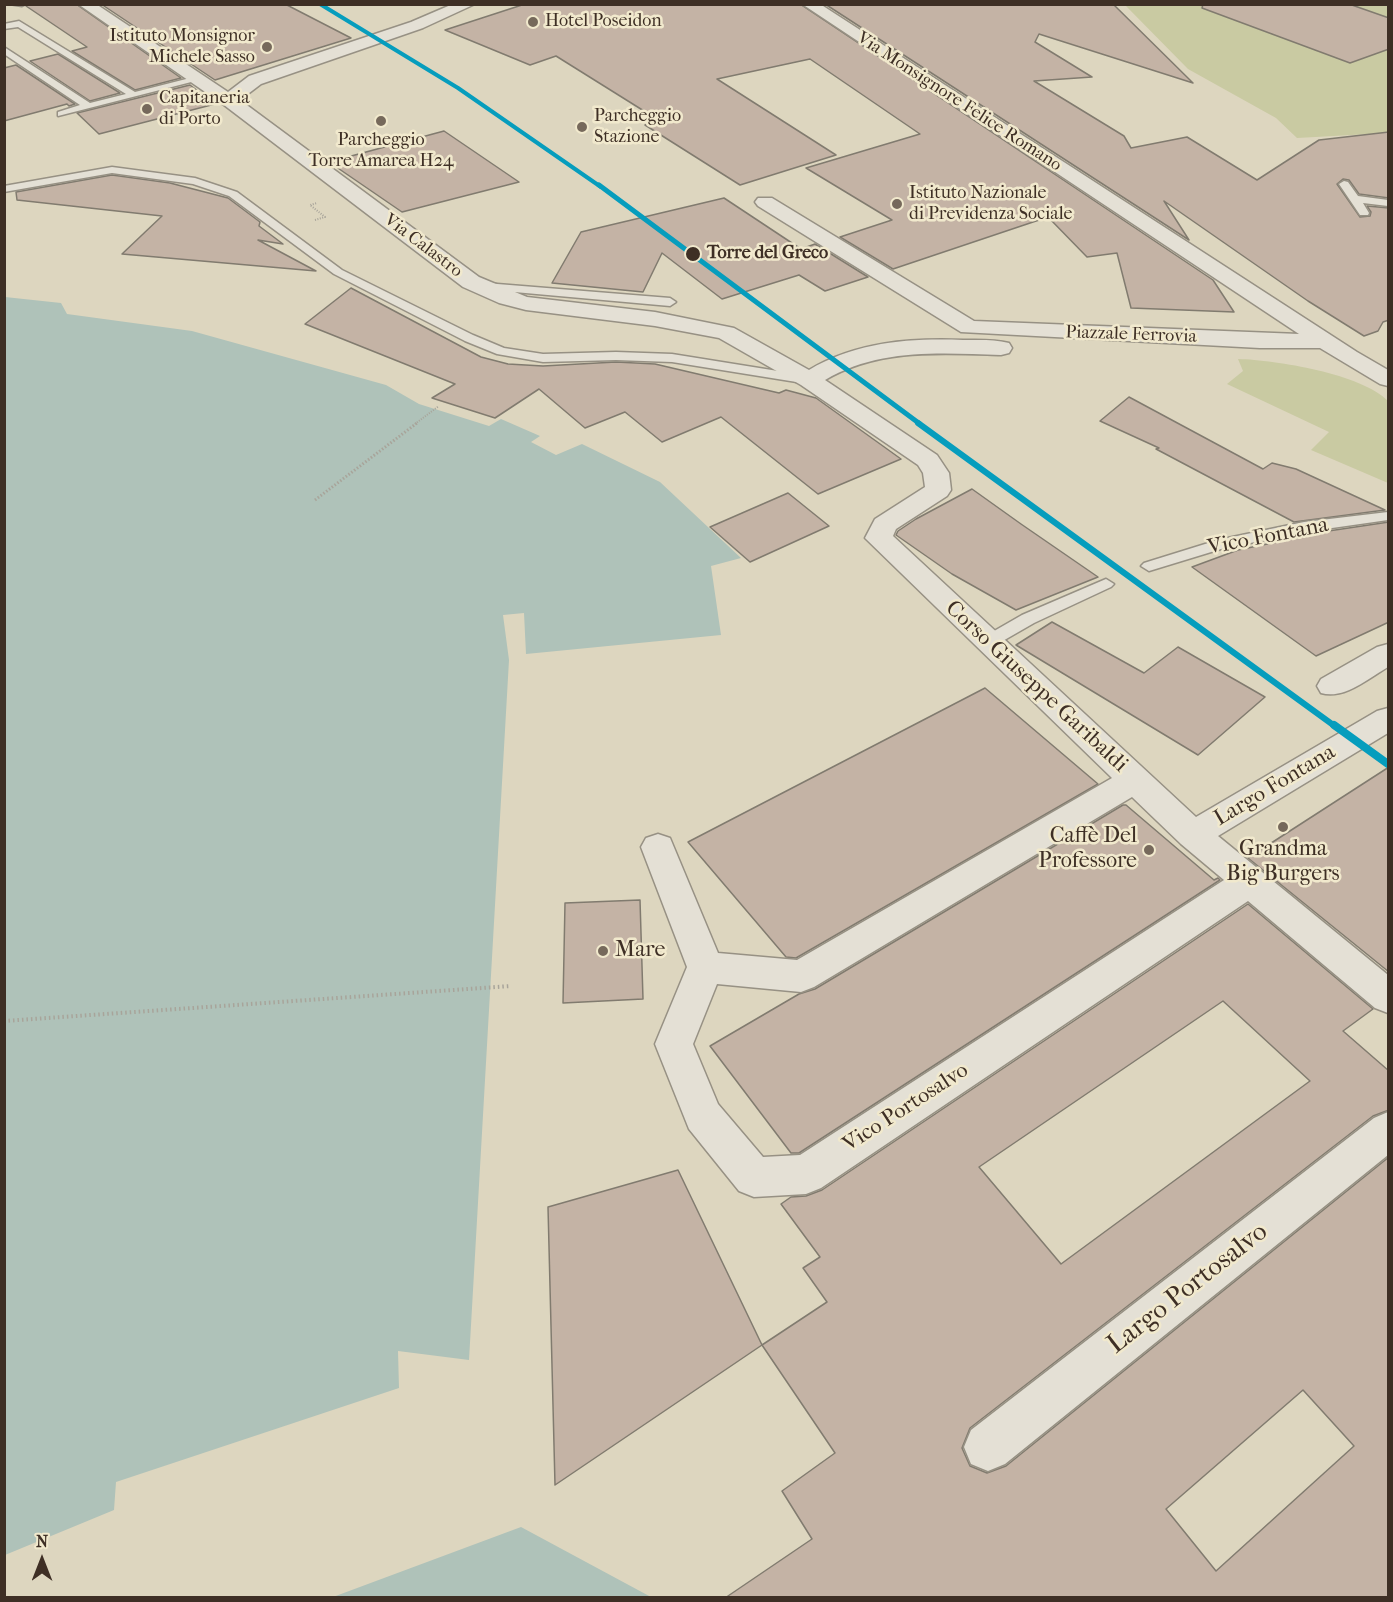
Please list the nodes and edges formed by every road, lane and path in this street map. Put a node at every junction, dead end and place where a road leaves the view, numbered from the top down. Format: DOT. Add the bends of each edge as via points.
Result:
graph roads {
  1 [pos="13,4"];
  2 [pos="22,4"];
  3 [pos="85,4"];
  4 [pos="468,4"];
  5 [pos="809,4"];
  6 [pos="4,27"];
  7 [pos="4,50"];
  8 [pos="198,79"];
  9 [pos="255,80"];
  10 [pos="134,95"];
  11 [pos="230,101"];
  12 [pos="88,106"];
  13 [pos="60,114"];
  14 [pos="1344,184"];
  15 [pos="4,189"];
  16 [pos="352,193"];
  17 [pos="1355,199"];
  18 [pos="765,202"];
  19 [pos="1389,203"];
  20 [pos="1364,213"];
  21 [pos="283,230"];
  22 [pos="485,287"];
  23 [pos="670,302"];
  24 [pos="941,310"];
  25 [pos="1303,327"];
  26 [pos="1325,341"];
  27 [pos="1349,357"];
  28 [pos="1389,365"];
  29 [pos="816,375"];
  30 [pos="1389,379"];
  31 [pos="439,406"];
  32 [pos="315,500"];
  33 [pos="1389,516"];
  34 [pos="1149,566"];
  35 [pos="1106,584"];
  36 [pos="988,642"];
  37 [pos="1389,654"];
  38 [pos="1332,686"];
  39 [pos="1389,719"];
  40 [pos="1135,780"];
  41 [pos="1193,835"];
  42 [pos="658,847"];
  43 [pos="1249,882"];
  44 [pos="705,967"];
  45 [pos="511,986"];
  46 [pos="1389,998"];
  47 [pos="4,1021"];
  48 [pos="1389,1131"];
  49 [pos="988,1447"];
  1 -- 2 [label="lane"];
  3 -- 8 [label="street, Via Calastro"];
  4 -- 9 [label="street"];
  5 -- 25 [label="street, Via Monsignore Felice Romano"];
  6 -- 10 [label="lane" via="19,24"];
  7 -- 12 [label="lane"];
  8 -- 9 [label="street"];
  8 -- 10 [label="lane"];
  8 -- 11 [label="street, Via Calastro"];
  9 -- 11 [label="street"];
  10 -- 12 [label="lane"];
  11 -- 16 [label="street, Via Calastro"];
  12 -- 13 [label="lane"];
  14 -- 17 [label="lane"];
  15 -- 21 [label="lane" via="104,171 154,174 195,181 233,194"];
  16 -- 21 [label="path" via="310,206 325,217"];
  16 -- 22 [label="street, Via Calastro" via="471,282"];
  17 -- 19 [label="lane"];
  17 -- 20 [label="lane"];
  18 -- 24 [label="street, Piazzale Ferrovia"];
  21 -- 29 [label="lane" via="338,272 501,351 543,358 672,358"];
  22 -- 23 [label="lane"];
  22 -- 29 [label="street, Via Calastro" via="526,303 655,319 726,333"];
  24 -- 25 [label="street, Piazzale Ferrovia"];
  24 -- 26 [label="street, Piazzale Ferrovia" via="962,324 979,329"];
  25 -- 26 [label="street, Via Monsignore Felice Romano"];
  26 -- 27 [label="street, Via Monsignore Felice Romano"];
  27 -- 28 [label="street"];
  27 -- 29 [label="street" via="908,346 862,355"];
  27 -- 30 [label="street, Via Monsignore Felice Romano"];
  29 -- 36 [label="street, Corso Giuseppe Garibaldi" via="928,460 936,473 938,490 884,525 879,538"];
  31 -- 32 [label="path"];
  33 -- 34 [label="lane, Vico Fontana" via="1229,542"];
  35 -- 36 [label="lane"];
  36 -- 40 [label="street, Corso Giuseppe Garibaldi"];
  37 -- 38 [label="street"];
  39 -- 41 [label="street, Largo Fontana"];
  40 -- 41 [label="street, Corso Giuseppe Garibaldi"];
  40 -- 44 [label="street" via="801,976"];
  41 -- 43 [label="street, Corso Giuseppe Garibaldi"];
  42 -- 44 [label="street"];
  43 -- 44 [label="street, Vico Portosalvo" via="806,1174 754,1177 703,1116 674,1044"];
  43 -- 46 [label="street, Corso Giuseppe Garibaldi"];
  45 -- 47 [label="path"];
  48 -- 49 [label="street, Largo Portosalvo"];
}
